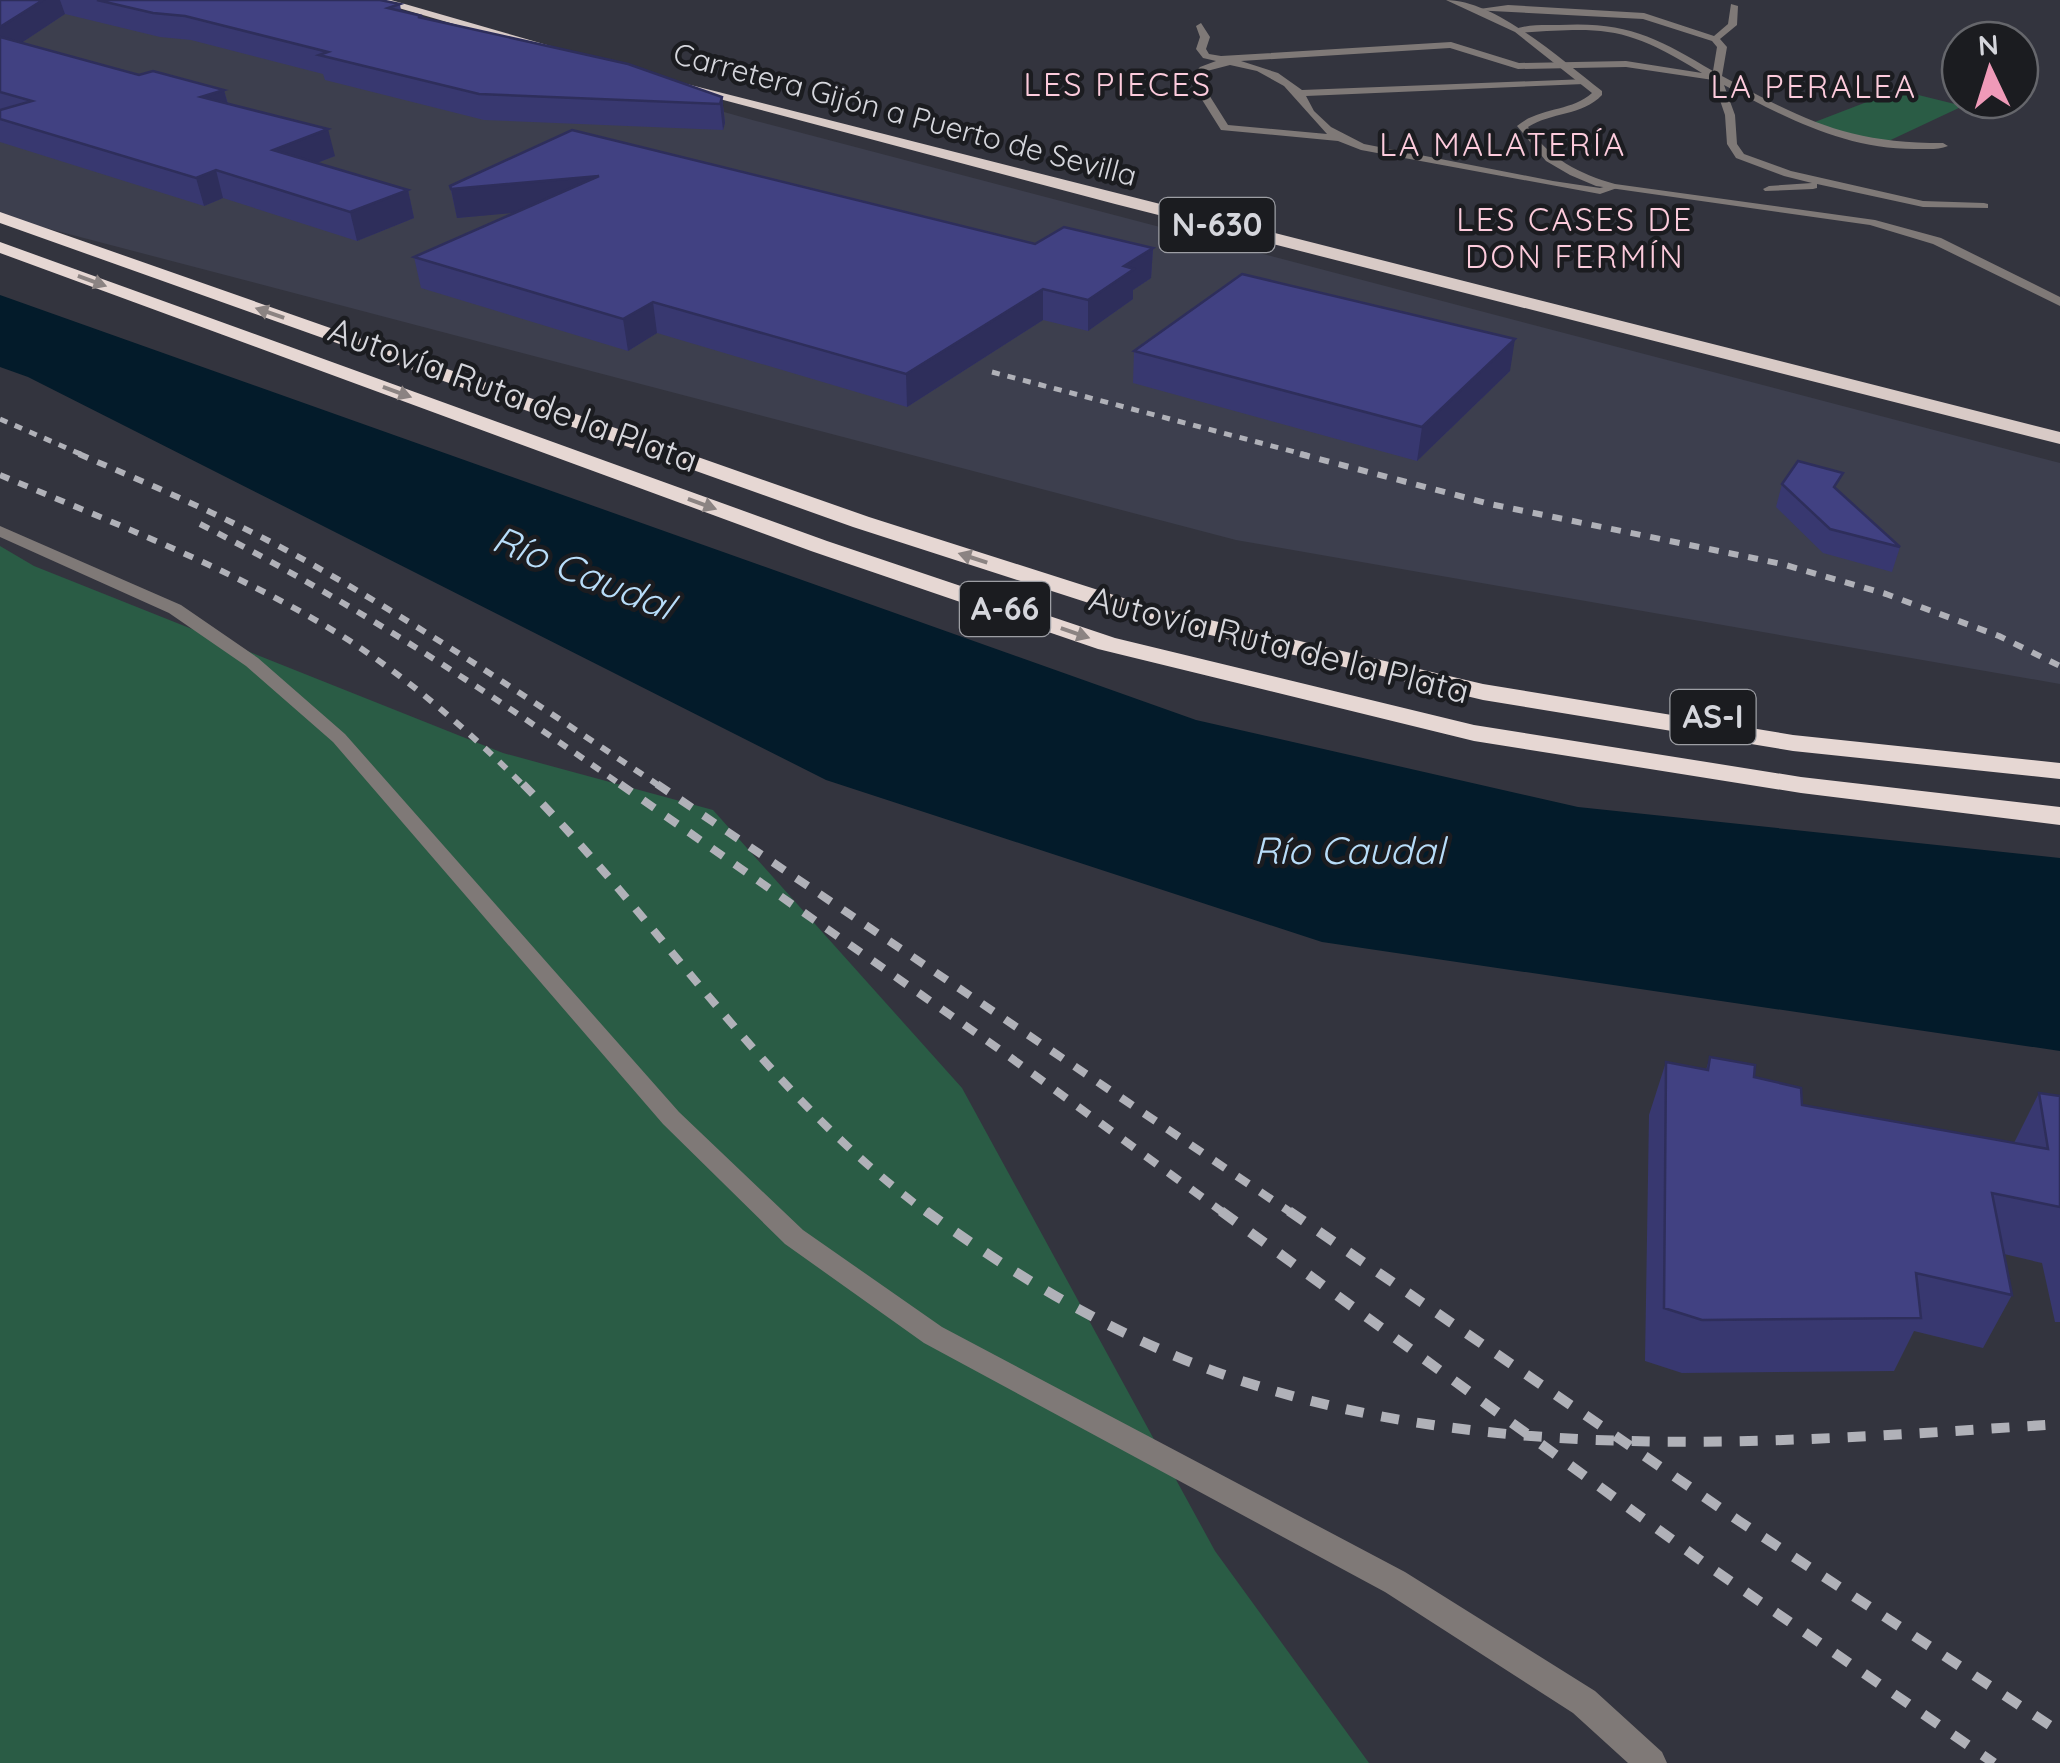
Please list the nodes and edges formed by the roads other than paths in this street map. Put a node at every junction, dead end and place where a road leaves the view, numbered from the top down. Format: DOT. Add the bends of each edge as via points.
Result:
graph roads {
  1 [pos="377,0"];
  2 [pos="1450,0"];
  3 [pos="1734,6"];
  4 [pos="1476,10"];
  5 [pos="1202,26"];
  6 [pos="1518,30"];
  7 [pos="1715,38"];
  8 [pos="591,59"];
  9 [pos="1220,60"];
  10 [pos="1566,68"];
  11 [pos="645,74"];
  12 [pos="1717,78"];
  13 [pos="1584,81"];
  14 [pos="1301,93"];
  15 [pos="1336,138"];
  16 [pos="1943,146"];
  17 [pos="1840,185"];
  18 [pos="1614,187"];
  19 [pos="1769,189"];
  20 [pos="1984,206"];
  21 [pos="0,217"];
  22 [pos="0,248"];
  23 [pos="2060,302"];
  24 [pos="2060,441"];
  25 [pos="2060,461"];
  26 [pos="0,531"];
  27 [pos="1483,692"];
  28 [pos="2060,752"];
  29 [pos="2060,771"];
  30 [pos="2055,816"];
  31 [pos="1651,1763"];
  1 -- 8 [label="highway"];
  2 -- 4 [label="street"];
  3 -- 7 [label="street" via="1732,26"];
  4 -- 6 [label="street"];
  4 -- 7 [label="street" via="1644,16"];
  5 -- 9 [label="street" via="1201,50"];
  6 -- 10 [label="street"];
  6 -- 12 [label="street" via="1626,30 1660,42"];
  7 -- 12 [label="street" via="1722,47"];
  9 -- 10 [label="street" via="1451,45 1496,62"];
  9 -- 14 [label="street" via="1273,76"];
  9 -- 15 [label="street" via="1194,79 1225,128"];
  10 -- 12 [label="street" via="1626,64"];
  10 -- 13 [label="street"];
  11 -- 24 [label="highway, Carretera Gijón a Puerto de Sevilla / N-630"];
  12 -- 16 [label="street" via="1800,123 1855,142"];
  12 -- 17 [label="street" via="1740,156"];
  13 -- 14 [label="street"];
  13 -- 18 [label="street" via="1598,97 1522,126 1560,166"];
  14 -- 15 [label="street"];
  15 -- 18 [label="street" via="1554,184"];
  17 -- 19 [label="street"];
  17 -- 20 [label="street" via="1922,204"];
  18 -- 23 [label="street" via="1898,229 1937,241"];
  27 -- 21 [label="highway, Autovía Ruta de la Plata / A-66, one-way" via="1116,604 862,522"];
  22 -- 30 [label="highway, Autovía Ruta de la Plata / A-66, one-way" via="818,546 1108,644 1474,732 1802,786"];
  24 -- 25 [label="highway"];
  26 -- 31 [label="street" via="175,609 252,662 339,738 671,1118 794,1236 933,1335 1395,1582 1584,1702"];
  27 -- 28 [label="highway, AS-I"];
  27 -- 29 [label="highway, Autovía Ruta de la Plata / A-66" via="1793,743"];
}
